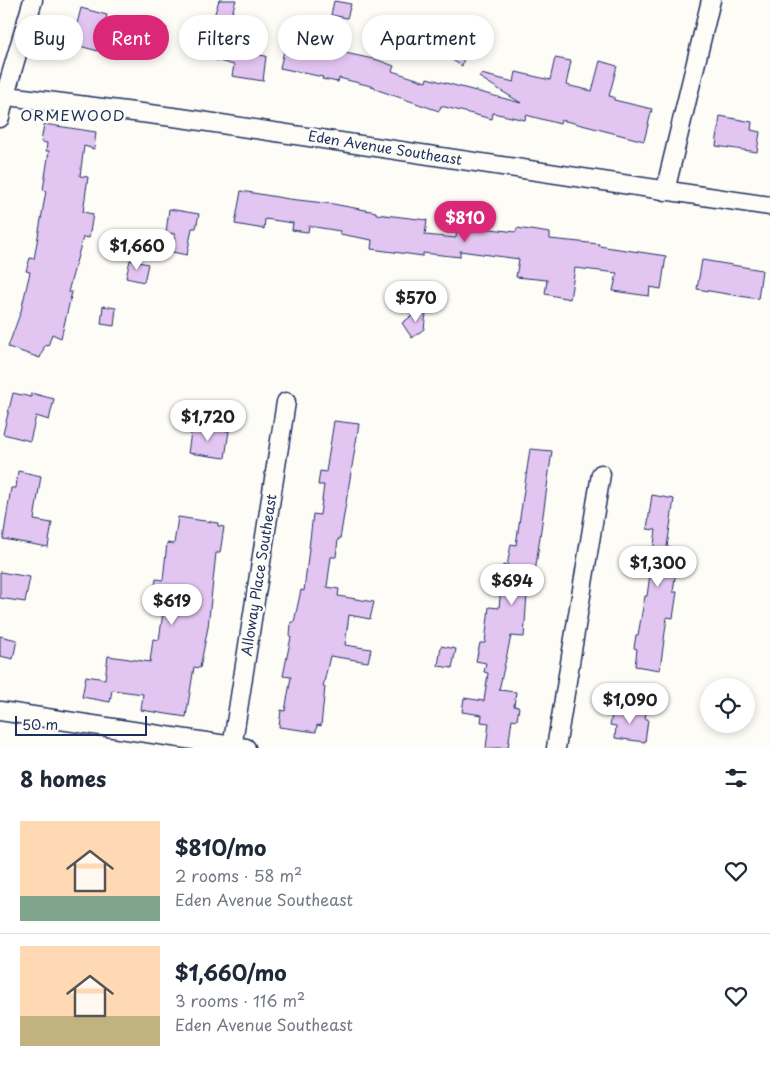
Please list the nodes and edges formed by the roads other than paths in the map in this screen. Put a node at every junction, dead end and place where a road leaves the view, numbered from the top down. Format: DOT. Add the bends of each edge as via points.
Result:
graph roads {
  1 [pos="33,0"];
  2 [pos="711,0"];
  3 [pos="2,95"];
  4 [pos="0,118"];
  5 [pos="665,190"];
  6 [pos="770,206"];
  7 [pos="286,402"];
  8 [pos="601,474"];
  9 [pos="0,711"];
  10 [pos="237,747"];
  11 [pos="556,748"];
  1 -- 3 [label="street"];
  2 -- 5 [label="street"];
  3 -- 4 [label="street"];
  3 -- 5 [label="street, Eden Avenue Southeast" via="181,118"];
  5 -- 6 [label="street, Eden Avenue Southeast"];
  7 -- 10 [label="street, Alloway Place Southeast"];
  8 -- 11 [label="street"];
  9 -- 10 [label="street"];
}
